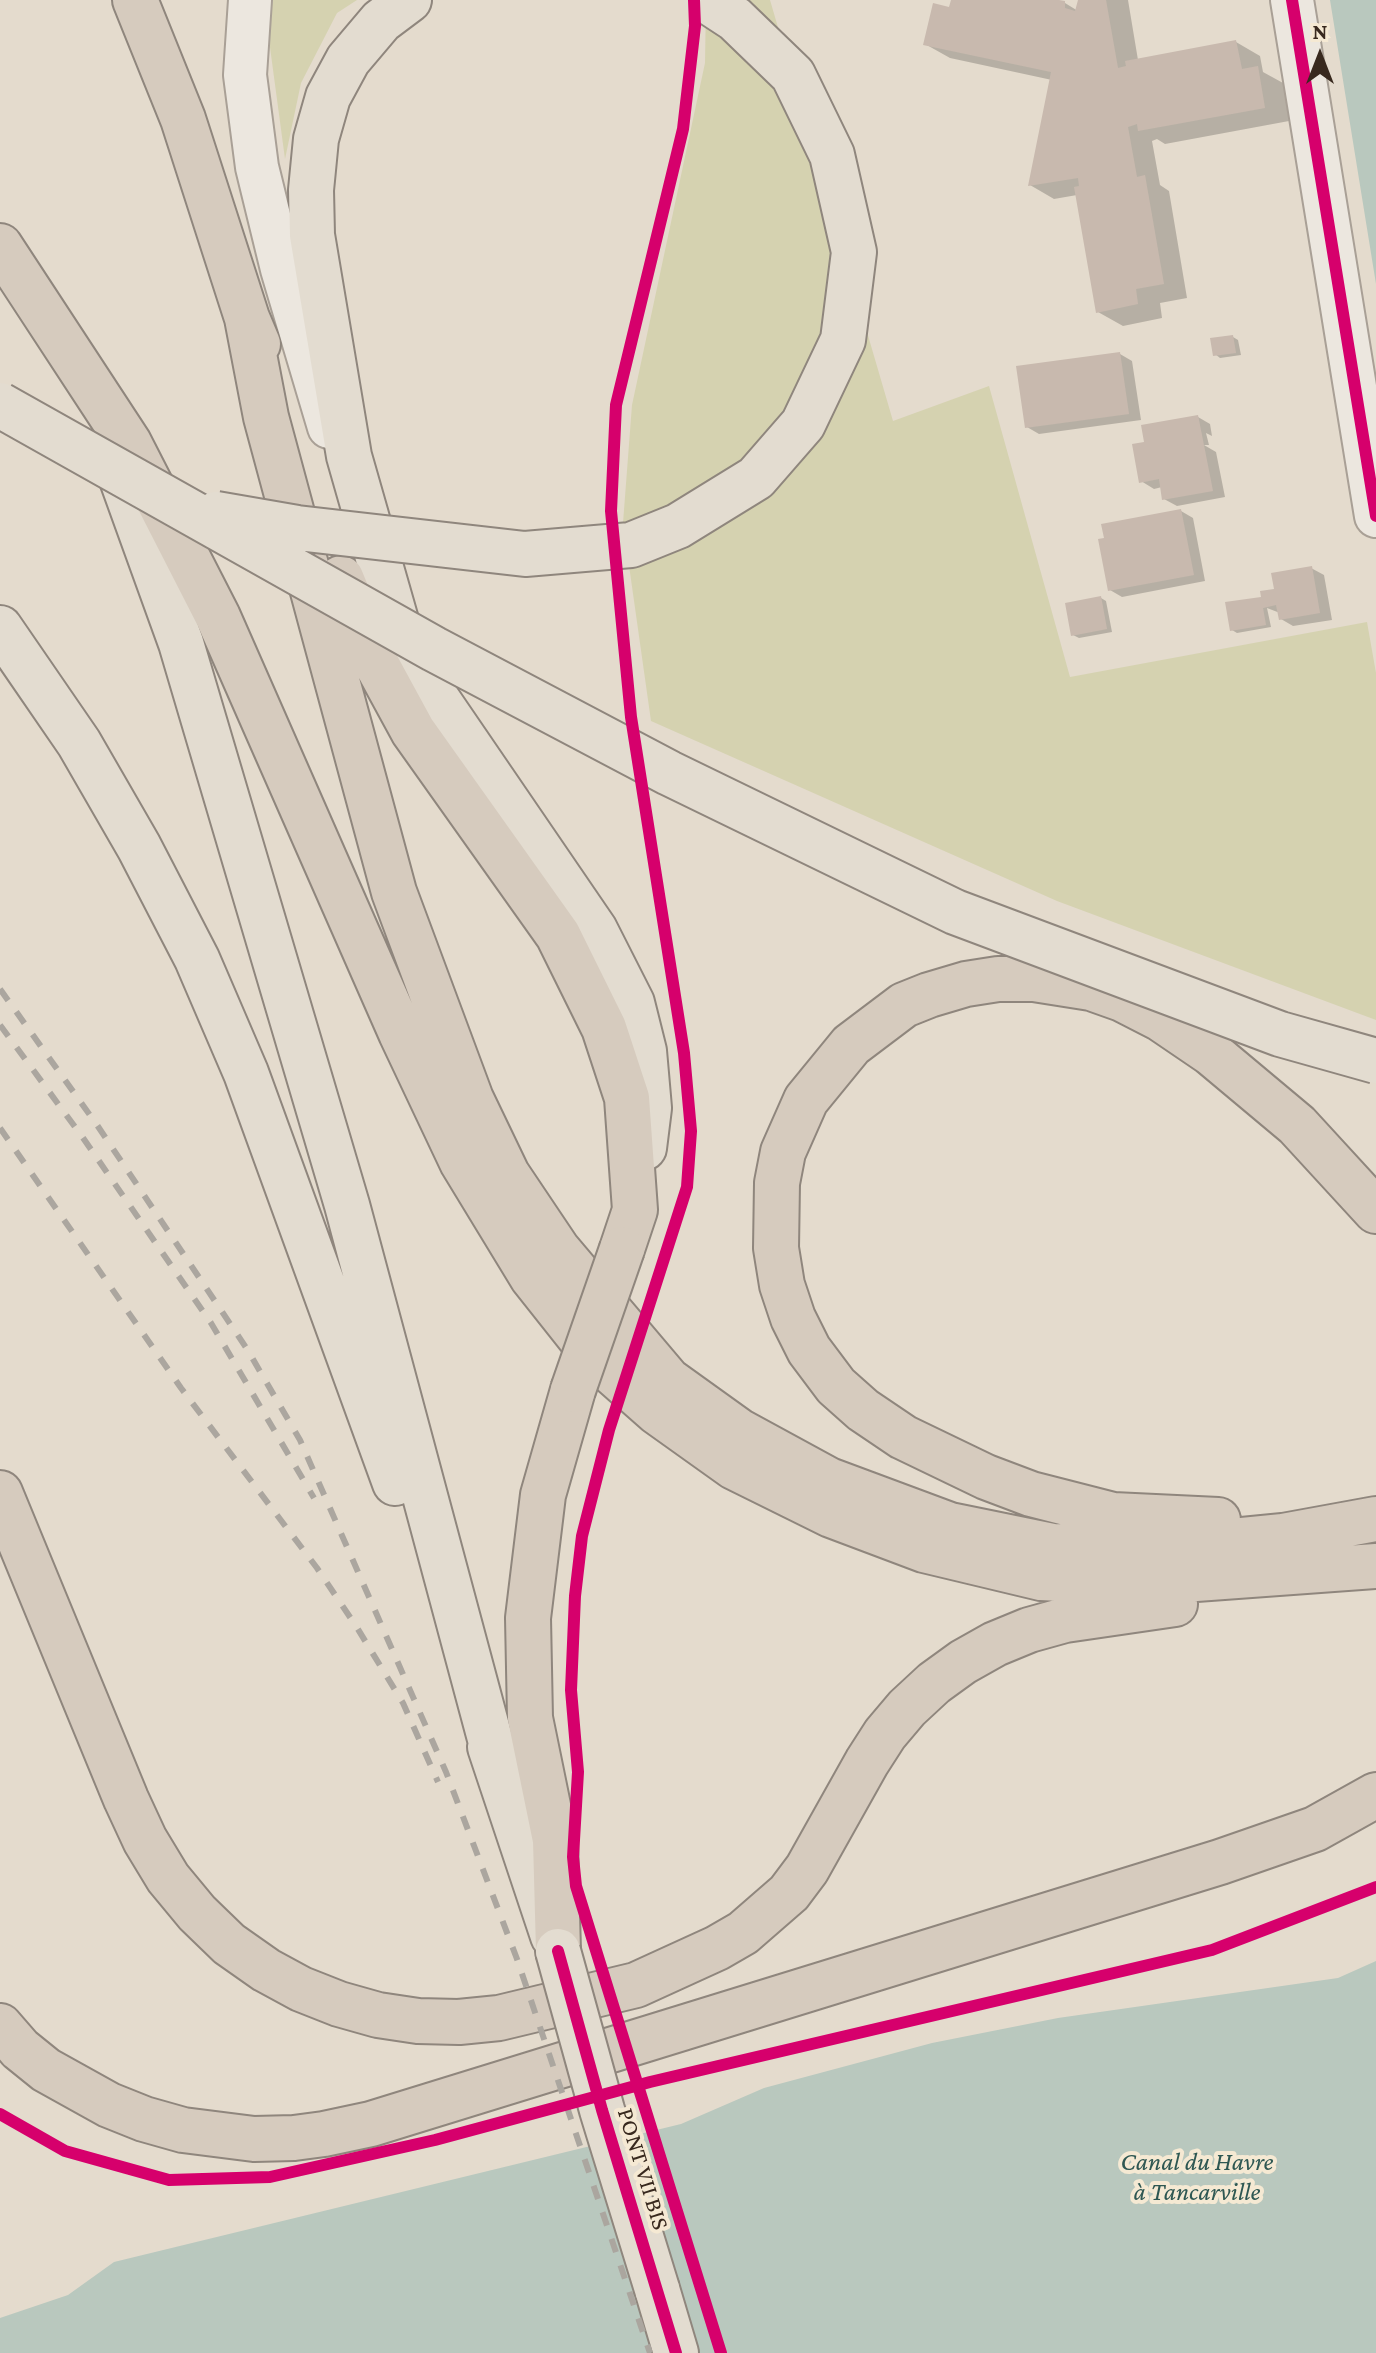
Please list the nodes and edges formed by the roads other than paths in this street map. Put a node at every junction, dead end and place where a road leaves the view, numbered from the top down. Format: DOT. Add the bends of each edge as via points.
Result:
graph roads {
  1 [pos="135,0"];
  2 [pos="250,0"];
  3 [pos="409,0"];
  4 [pos="706,0"];
  5 [pos="1292,0"];
  6 [pos="0,246"];
  7 [pos="247,318"];
  8 [pos="85,379"];
  9 [pos="0,405"];
  10 [pos="186,509"];
  11 [pos="1376,516"];
  12 [pos="0,628"];
  13 [pos="405,652"];
  14 [pos="1376,1061"];
  15 [pos="1376,1211"];
  16 [pos="628,1230"];
  17 [pos="0,1493"];
  18 [pos="1376,1516"];
  19 [pos="1376,1566"];
  20 [pos="1376,1574"];
  21 [pos="500,1776"];
  22 [pos="1376,1795"];
  23 [pos="558,1951"];
  24 [pos="0,2026"];
  25 [pos="676,2353"];
  1 -- 7 [label="highway" via="183,119"];
  2 -- 13 [label="lane" via="245,75 257,167 333,441"];
  3 -- 13 [label="main road" via="381,21 348,60 328,97 316,139 311,190 312,235 349,456"];
  4 -- 10 [label="main road, bridge" via="735,19 793,75 832,155 854,252 843,340 803,424 756,478 678,526 631,545 525,554 297,528"];
  5 -- 11 [label="lane"];
  6 -- 8 [label="highway"];
  7 -- 16 [label="highway" via="293,428 330,551 376,663 413,731 558,935 604,1028 627,1098"];
  7 -- 18 [label="highway" via="266,417 394,892 471,1099 507,1174 558,1250 668,1380 739,1431 829,1480 950,1525 1053,1546 1161,1548 1283,1536"];
  8 -- 19 [label="highway" via="129,443 218,617 462,1162 532,1277 597,1359 657,1412 734,1467 831,1515 924,1550 1041,1578 1141,1583"];
  8 -- 21 [label="main road" via="181,643 347,1205"];
  9 -- 10 [label="main road, bridge"];
  10 -- 14 [label="main road, bridge" via="641,759 955,912 1280,1034"];
  12 -- 21 [label="main road" via="79,743 197,959 246,1073"];
  13 -- 16 [label="main road" via="595,930 632,1003 644,1051 649,1108"];
  15 -- 18 [label="highway" via="1297,1125 1161,1019 1091,988 998,979 904,1005 851,1045 794,1123 783,1152 775,1212 782,1285 809,1350 836,1386 903,1437 1031,1494 1113,1515 1251,1522"];
  16 -- 23 [label="highway, bridge" via="543,1495 528,1618 530,1718 555,1840"];
  17 -- 20 [label="highway" via="126,1799 168,1878 229,1944 266,1970 339,2004 418,2021 499,2018 636,1985 743,1933 789,1893 807,1869 867,1762 907,1708 934,1683 995,1644 1065,1620"];
  21 -- 23 [label="main road, PONT VII BIS"];
  22 -- 24 [label="highway" via="1315,1829 1220,1862 371,2124 324,2134 254,2139 144,2119 46,2070"];
  23 -- 25 [label="main road, PONT VII BIS, bridge"];
}
